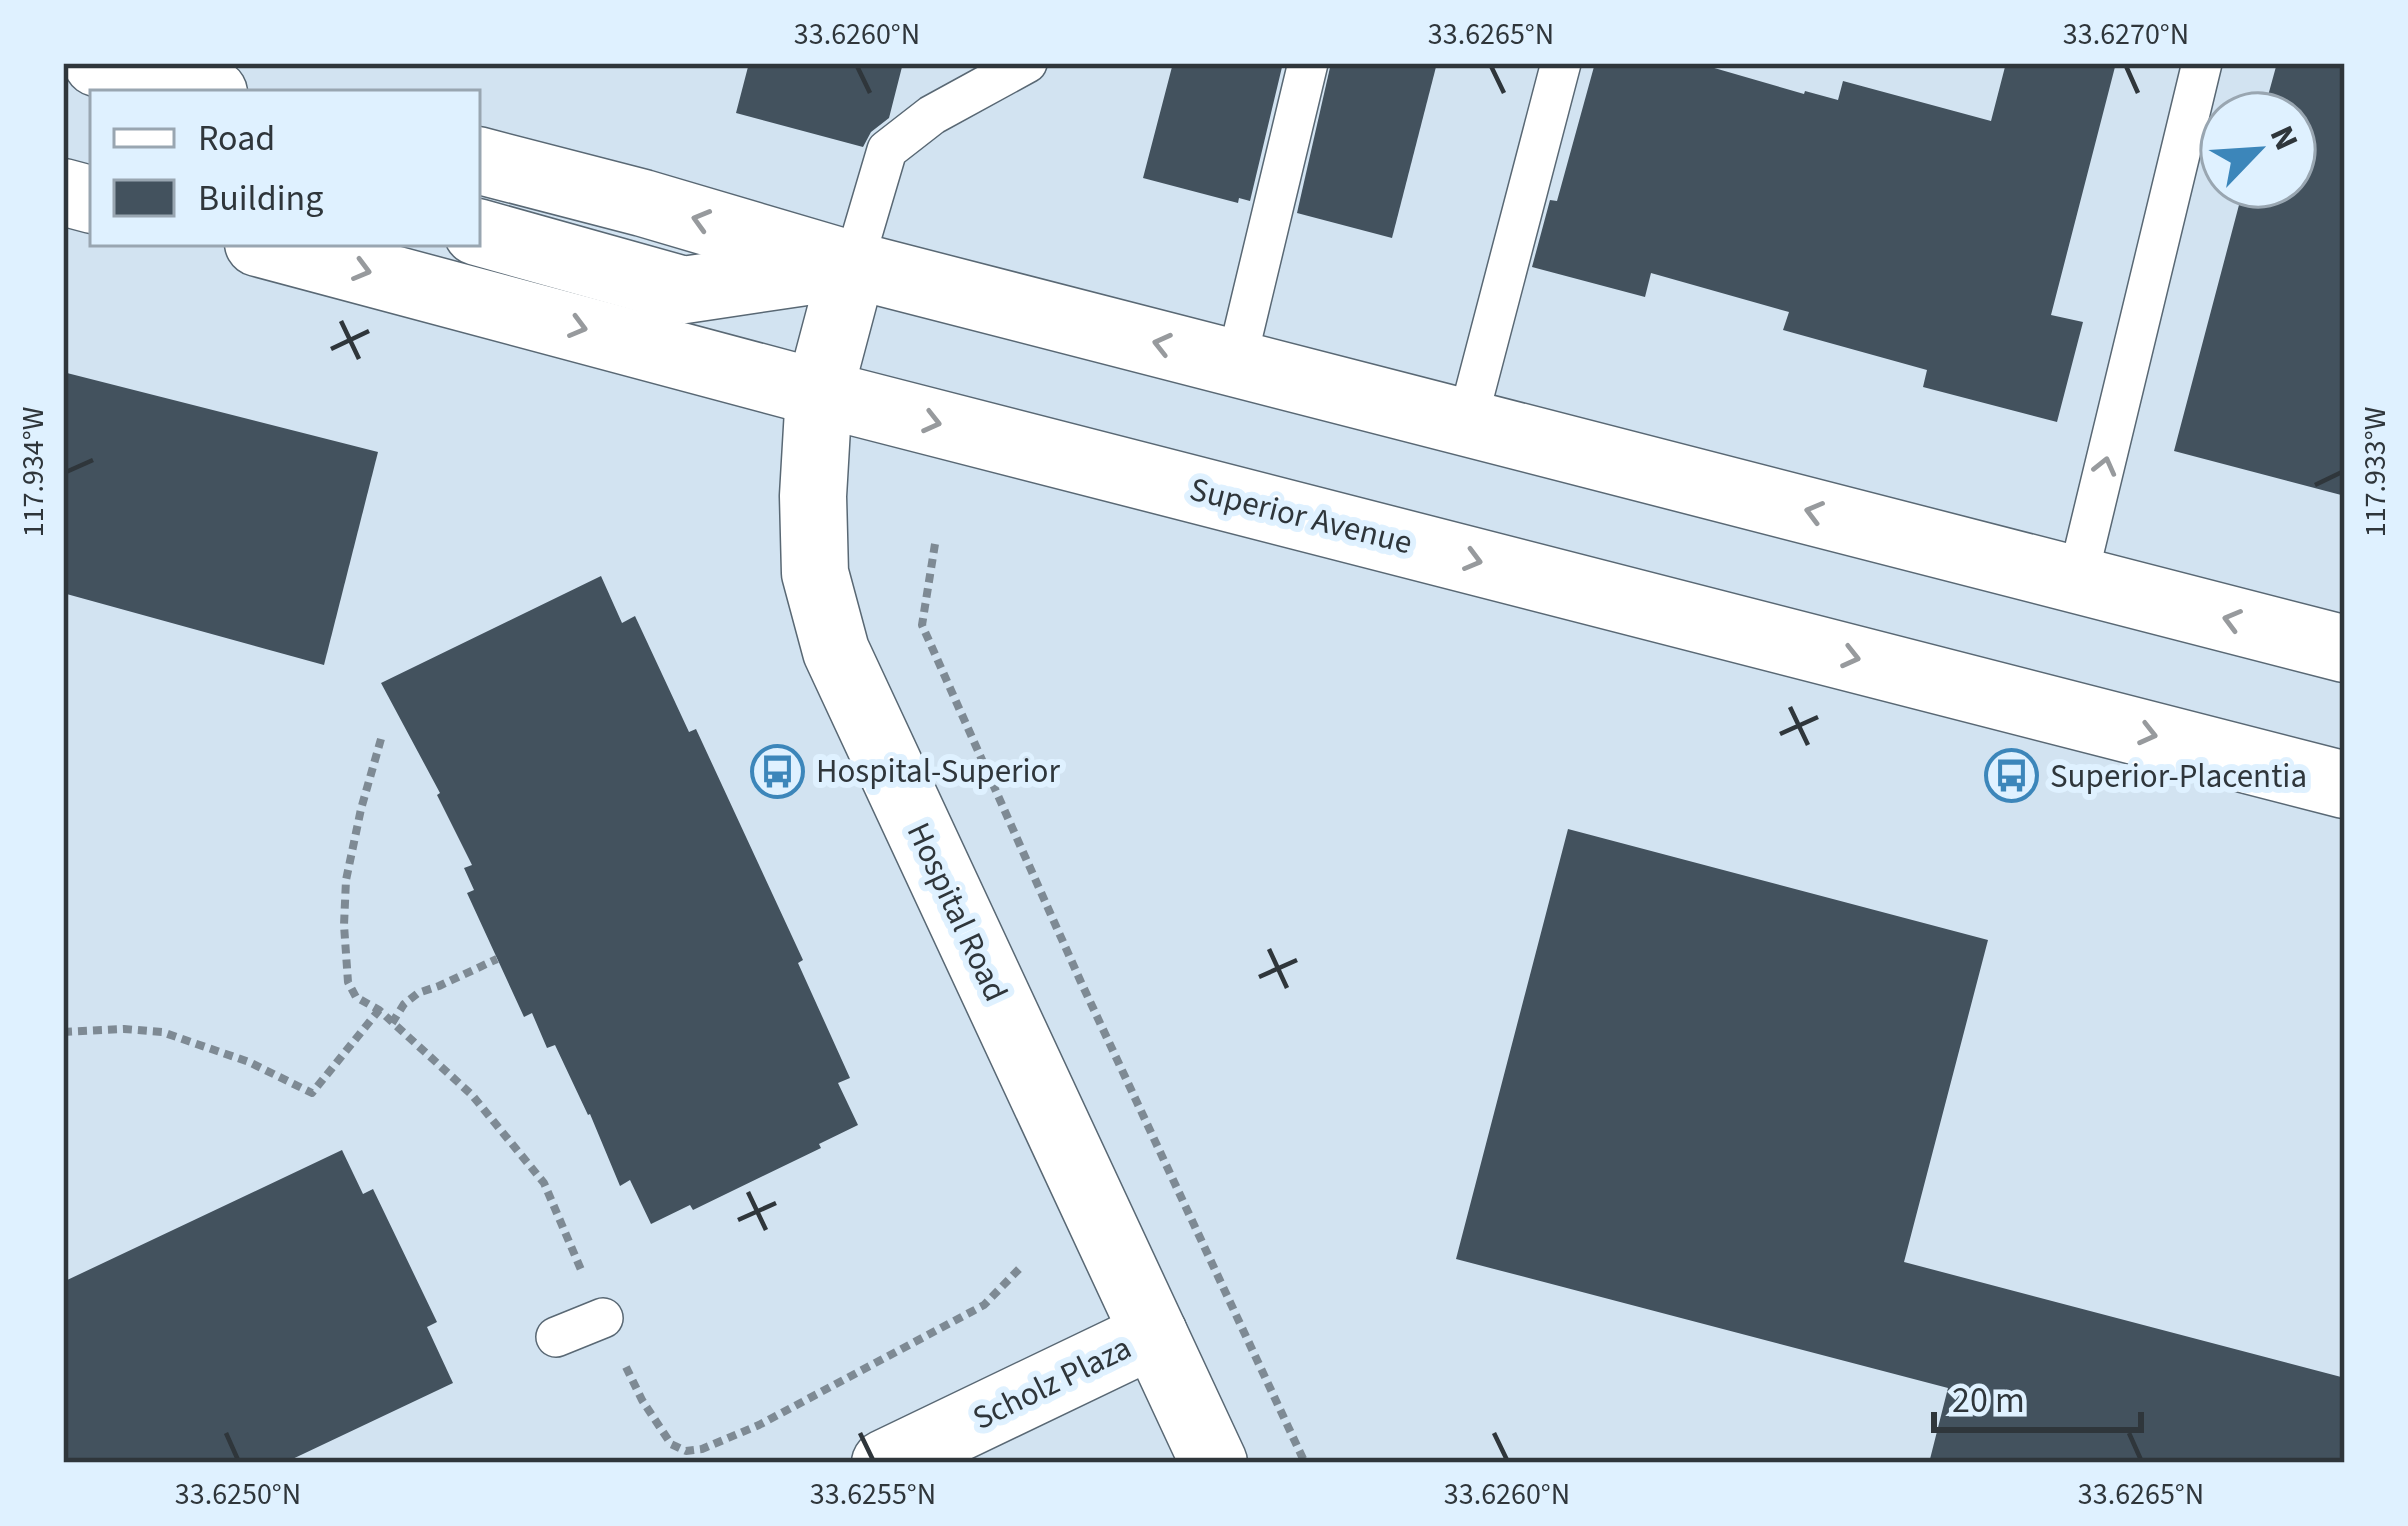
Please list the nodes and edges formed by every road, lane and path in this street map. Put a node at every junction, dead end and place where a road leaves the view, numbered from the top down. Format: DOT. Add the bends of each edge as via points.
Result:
graph roads {
  1 [pos="97,63"];
  2 [pos="1027,63"];
  3 [pos="1309,63"];
  4 [pos="1561,63"];
  5 [pos="2201,63"];
  6 [pos="202,90"];
  7 [pos="480,161"];
  8 [pos="480,233"];
  9 [pos="269,246"];
  10 [pos="854,265"];
  11 [pos="1236,363"];
  12 [pos="819,393"];
  13 [pos="1467,422"];
  14 [pos="935,544"];
  15 [pos="2077,580"];
  16 [pos="2345,649"];
  17 [pos="381,740"];
  18 [pos="2345,784"];
  19 [pos="497,959"];
  20 [pos="379,1010"];
  21 [pos="392,1023"];
  22 [pos="63,1032"];
  23 [pos="1020,1268"];
  24 [pos="603,1318"];
  25 [pos="1154,1334"];
  26 [pos="556,1337"];
  27 [pos="885,1463"];
  28 [pos="1214,1463"];
  29 [pos="1305,1463"];
  1 -- 6 [label="main road"];
  2 -- 10 [label="lane" via="887,150"];
  3 -- 11 [label="lane"];
  4 -- 13 [label="lane"];
  15 -- 5 [label="lane, one-way"];
  10 -- 7 [label="main road, one-way"];
  8 -- 10 [label="main road" via="684,290"];
  9 -- 12 [label="main road, Superior Avenue, one-way"];
  11 -- 10 [label="main road, one-way"];
  10 -- 12 [label="main road, Hospital Road"];
  11 -- 13 [label="main road"];
  12 -- 18 [label="main road, Superior Avenue, one-way"];
  12 -- 25 [label="main road, Hospital Road" via="815,573 836,651"];
  15 -- 13 [label="main road, one-way"];
  14 -- 29 [label="path" via="922,625"];
  16 -- 15 [label="main road, one-way"];
  17 -- 20 [label="path" via="346,880 344,925 348,982"];
  19 -- 21 [label="path" via="418,993"];
  20 -- 21 [label="path"];
  20 -- 22 [label="path" via="312,1093 162,1032"];
  21 -- 24 [label="path" via="472,1095 544,1183"];
  23 -- 24 [label="path" via="984,1305 701,1450 671,1444"];
  24 -- 26 [label="lane"];
  25 -- 27 [label="main road, Scholz Plaza"];
  25 -- 28 [label="main road, Hospital Road"];
}
